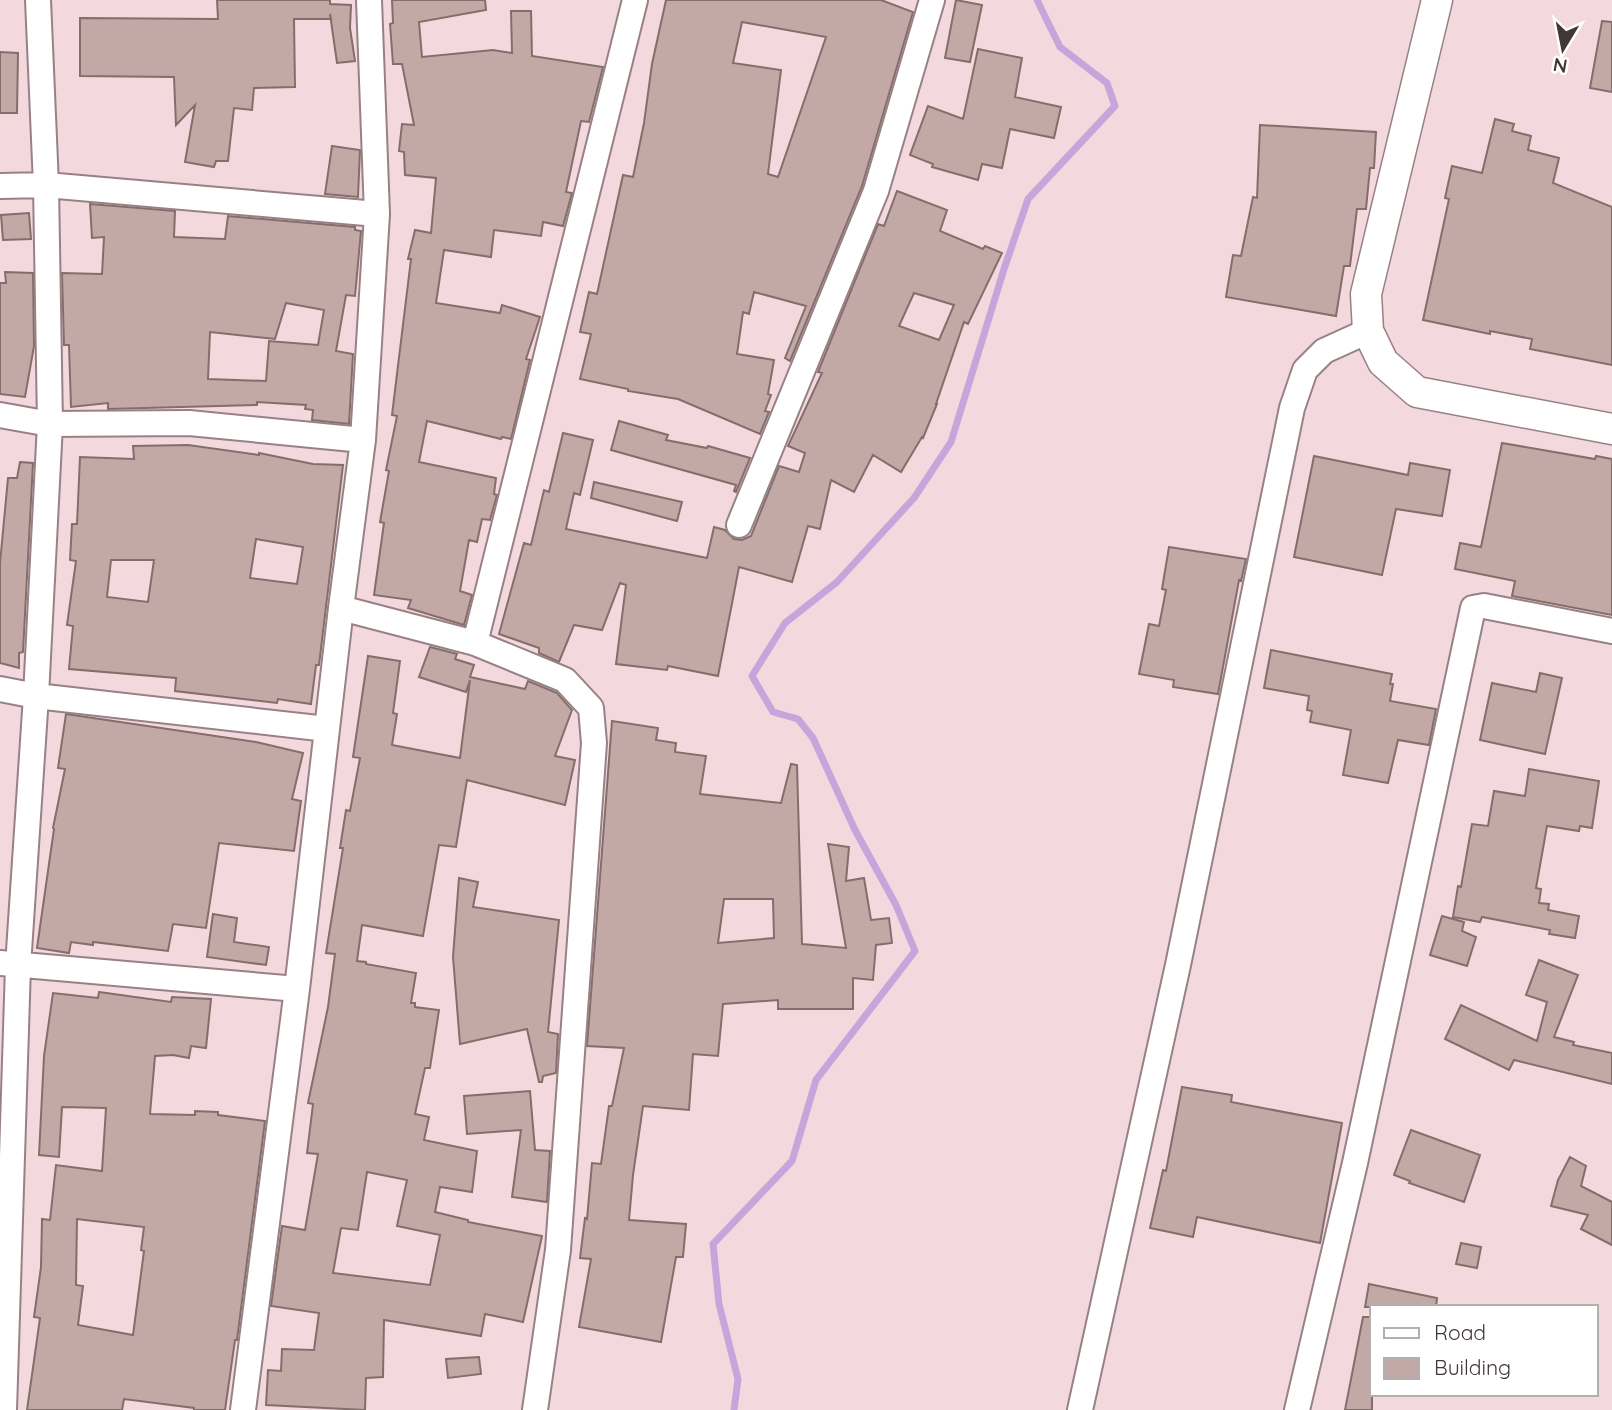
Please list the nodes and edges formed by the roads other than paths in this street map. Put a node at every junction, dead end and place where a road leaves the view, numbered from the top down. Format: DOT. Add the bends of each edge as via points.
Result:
graph roads {
  1 [pos="38,0"];
  2 [pos="369,0"];
  3 [pos="635,0"];
  4 [pos="932,0"];
  5 [pos="1437,0"];
  6 [pos="46,185"];
  7 [pos="0,186"];
  8 [pos="377,214"];
  9 [pos="1368,331"];
  10 [pos="0,415"];
  11 [pos="51,424"];
  12 [pos="1612,429"];
  13 [pos="363,440"];
  14 [pos="739,525"];
  15 [pos="341,608"];
  16 [pos="1612,631"];
  17 [pos="475,643"];
  18 [pos="0,689"];
  19 [pos="36,696"];
  20 [pos="327,729"];
  21 [pos="9,965"];
  22 [pos="297,989"];
  23 [pos="3,1406"];
  24 [pos="243,1410"];
  25 [pos="535,1410"];
  26 [pos="1080,1410"];
  27 [pos="1297,1410"];
  1 -- 6 [label="street"];
  2 -- 8 [label="street"];
  3 -- 17 [label="street"];
  4 -- 14 [label="street" via="876,191"];
  5 -- 9 [label="street" via="1366,294"];
  6 -- 7 [label="street"];
  6 -- 8 [label="street"];
  6 -- 11 [label="street"];
  8 -- 13 [label="street"];
  9 -- 12 [label="street" via="1383,362 1417,392"];
  9 -- 26 [label="street" via="1324,351 1305,370 1292,408 1175,979"];
  10 -- 11 [label="street"];
  11 -- 13 [label="street" via="189,423"];
  11 -- 19 [label="street"];
  13 -- 15 [label="street"];
  15 -- 17 [label="street"];
  15 -- 20 [label="street"];
  16 -- 27 [label="street" via="1485,606 1473,608"];
  17 -- 25 [label="street" via="565,680 591,708 594,743 558,1250"];
  18 -- 19 [label="street"];
  19 -- 20 [label="street"];
  19 -- 21 [label="street"];
  20 -- 22 [label="street"];
  21 -- 22 [label="street"];
  21 -- 23 [label="street"];
  22 -- 24 [label="street"];
}
